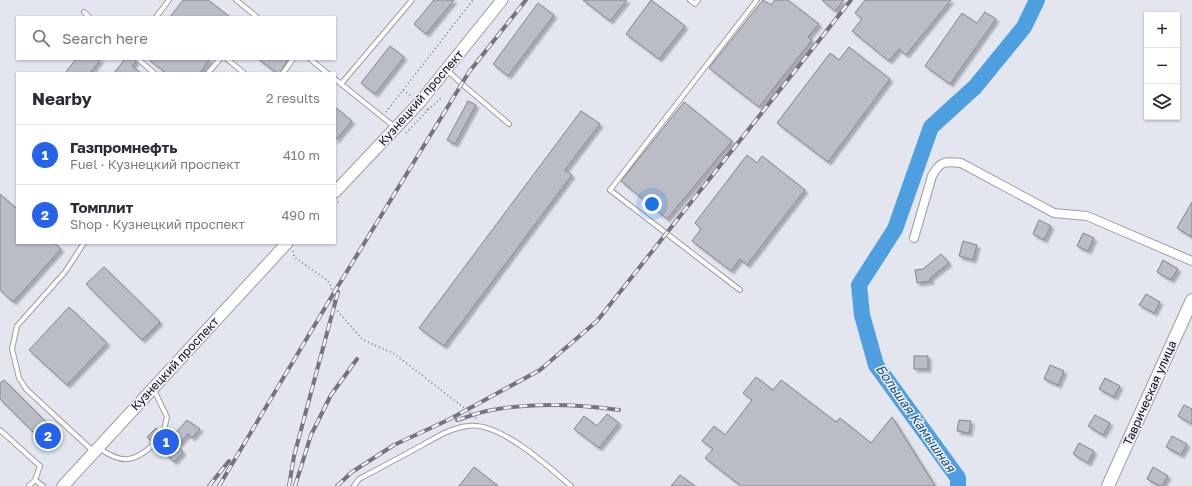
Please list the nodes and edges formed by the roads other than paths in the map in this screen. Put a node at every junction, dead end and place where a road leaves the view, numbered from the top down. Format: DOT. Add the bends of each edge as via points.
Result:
graph roads {
  1 [pos="169,0"];
  2 [pos="236,0"];
  3 [pos="412,0"];
  4 [pos="502,0"];
  5 [pos="690,0"];
  6 [pos="698,0"];
  7 [pos="757,0"];
  8 [pos="84,12"];
  9 [pos="88,16"];
  10 [pos="157,16"];
  11 [pos="256,16"];
  12 [pos="139,60"];
  13 [pos="219,60"];
  14 [pos="228,60"];
  15 [pos="292,60"];
  16 [pos="311,60"];
  17 [pos="447,69"];
  18 [pos="153,72"];
  19 [pos="209,72"];
  20 [pos="243,72"];
  21 [pos="284,72"];
  22 [pos="326,72"];
  23 [pos="336,80"];
  24 [pos="341,84"];
  25 [pos="509,124"];
  26 [pos="396,128"];
  27 [pos="336,191"];
  28 [pos="914,238"];
  29 [pos="83,244"];
  30 [pos="290,246"];
  31 [pos="1192,261"];
  32 [pos="740,290"];
  33 [pos="1192,300"];
  34 [pos="153,388"];
  35 [pos="0,430"];
  36 [pos="163,434"];
  37 [pos="154,444"];
  38 [pos="96,450"];
  39 [pos="35,480"];
  40 [pos="30,486"];
  41 [pos="43,486"];
  42 [pos="63,486"];
  43 [pos="354,486"];
  44 [pos="571,486"];
  45 [pos="1108,486"];
  1 -- 10 [label="lane"];
  2 -- 11 [label="lane"];
  3 -- 24 [label="lane"];
  4 -- 17 [label="street, Кузнецкий проспект"];
  5 -- 6 [label="lane" via="695,4"];
  7 -- 32 [label="lane" via="610,190"];
  8 -- 9 [label="lane"];
  12 -- 18 [label="lane"];
  13 -- 19 [label="lane"];
  14 -- 20 [label="lane"];
  15 -- 21 [label="lane"];
  16 -- 22 [label="lane"];
  17 -- 25 [label="lane"];
  17 -- 26 [label="street, Кузнецкий проспект"];
  23 -- 24 [label="lane"];
  24 -- 26 [label="lane"];
  26 -- 27 [label="street, Кузнецкий проспект"];
  28 -- 31 [label="street" via="936,169 948,161 961,162 1054,213 1087,216"];
  29 -- 38 [label="lane" via="65,272 17,326 12,349 18,378 26,389"];
  30 -- 34 [label="street, Кузнецкий проспект"];
  33 -- 45 [label="main road, Таврическая улица"];
  34 -- 36 [label="lane" via="167,417"];
  34 -- 38 [label="street, Кузнецкий проспект"];
  35 -- 39 [label="lane" via="40,466"];
  37 -- 38 [label="lane" via="144,453 132,458 118,459"];
  38 -- 42 [label="street, Кузнецкий проспект"];
  39 -- 40 [label="lane"];
  39 -- 41 [label="lane"];
  43 -- 44 [label="lane" via="359,479 444,433 469,425 486,428 531,452"];
}
